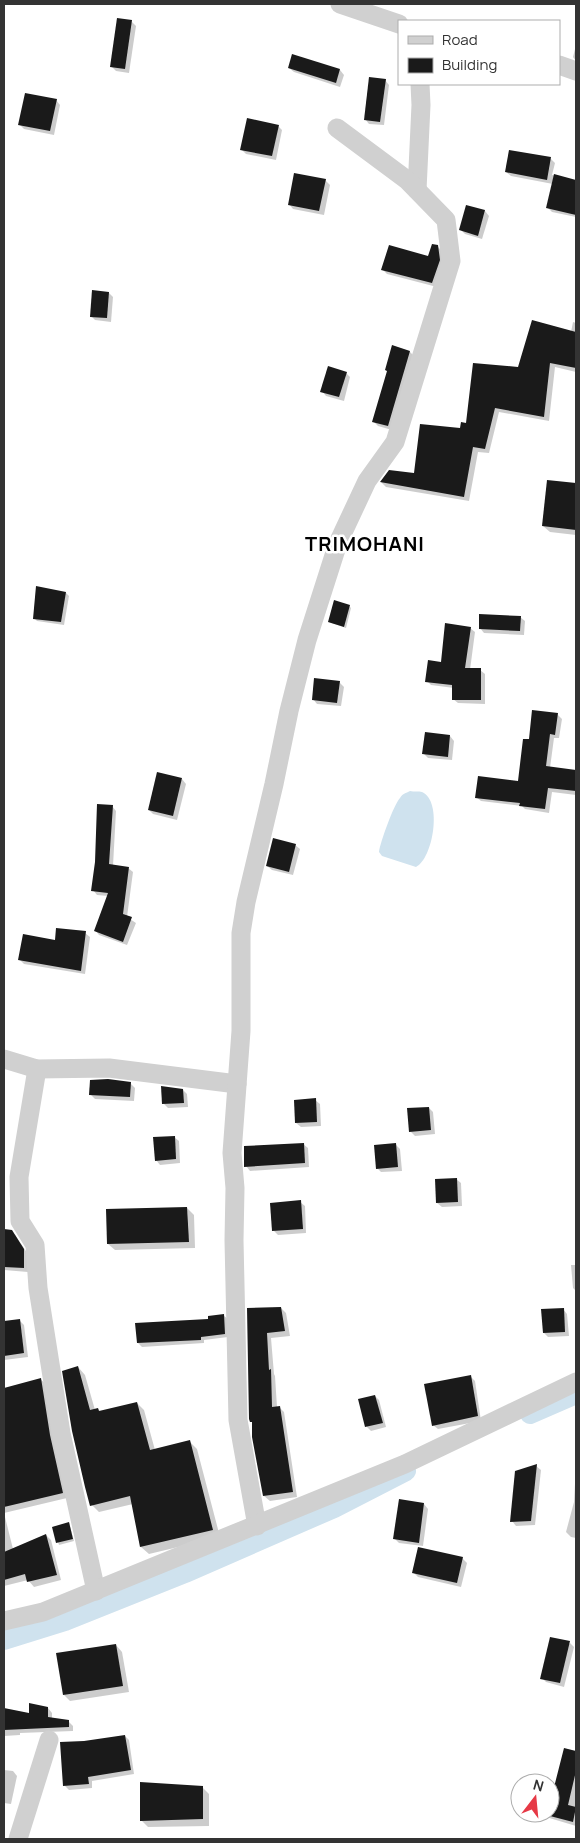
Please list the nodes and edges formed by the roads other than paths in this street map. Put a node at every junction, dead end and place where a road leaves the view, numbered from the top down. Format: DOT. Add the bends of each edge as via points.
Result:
graph roads {
  1 [pos="340,4"];
  2 [pos="398,24"];
  3 [pos="560,65"];
  4 [pos="576,71"];
  5 [pos="420,85"];
  6 [pos="336,128"];
  7 [pos="417,190"];
  8 [pos="4,1058"];
  9 [pos="37,1069"];
  10 [pos="237,1084"];
  11 [pos="576,1382"];
  12 [pos="257,1526"];
  13 [pos="96,1591"];
  14 [pos="4,1621"];
  15 [pos="49,1740"];
  16 [pos="18,1839"];
  1 -- 2 [label="street"];
  3 -- 4 [label="street"];
  5 -- 7 [label="street"];
  6 -- 7 [label="street"];
  7 -- 10 [label="street" via="446,220 451,261 395,442 367,480 338,543 307,640 241,933 241,1031"];
  8 -- 9 [label="street"];
  9 -- 10 [label="street" via="110,1068"];
  9 -- 13 [label="street" via="19,1176 20,1221 36,1245 38,1288 61,1433"];
  10 -- 12 [label="street" via="232,1154 238,1420"];
  11 -- 12 [label="street" via="404,1464"];
  12 -- 13 [label="street"];
  13 -- 14 [label="street" via="44,1612"];
  15 -- 16 [label="street"];
}
